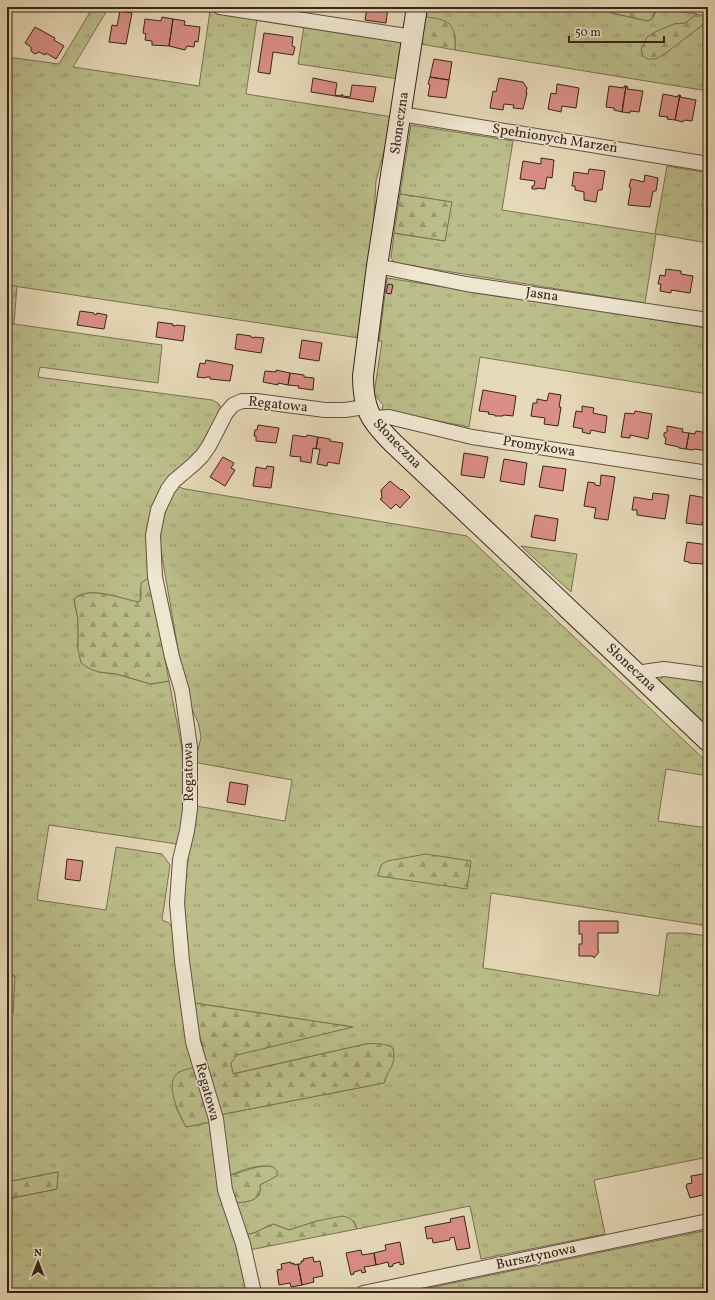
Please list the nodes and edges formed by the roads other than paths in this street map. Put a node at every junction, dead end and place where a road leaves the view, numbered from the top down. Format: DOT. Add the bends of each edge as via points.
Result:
graph roads {
  1 [pos="220,7"];
  2 [pos="417,7"];
  3 [pos="413,37"];
  4 [pos="401,114"];
  5 [pos="708,164"];
  6 [pos="378,266"];
  7 [pos="708,320"];
  8 [pos="368,413"];
  9 [pos="708,474"];
  10 [pos="636,673"];
  11 [pos="708,675"];
  12 [pos="708,740"];
  13 [pos="708,1221"];
  14 [pos="254,1293"];
  15 [pos="363,1293"];
  1 -- 3 [label="street"];
  2 -- 3 [label="street, Słoneczna"];
  3 -- 4 [label="street, Słoneczna"];
  4 -- 5 [label="street, Spełnionych Marzeń"];
  4 -- 6 [label="street, Słoneczna"];
  6 -- 7 [label="street, Jasna" via="466,284"];
  6 -- 8 [label="street, Słoneczna" via="362,376 362,392"];
  8 -- 9 [label="street, Promykowa" via="472,437"];
  8 -- 10 [label="street, Słoneczna" via="383,434"];
  8 -- 14 [label="street, Regatowa" via="262,401 238,402 226,413 202,456 174,480 158,510 154,528 155,578 182,691 190,747 190,809 180,860 177,902 183,968 193,1042 216,1119 225,1190 243,1244"];
  10 -- 11 [label="street" via="664,669"];
  10 -- 12 [label="street, Słoneczna"];
  13 -- 15 [label="street, Bursztynowa"];
}
